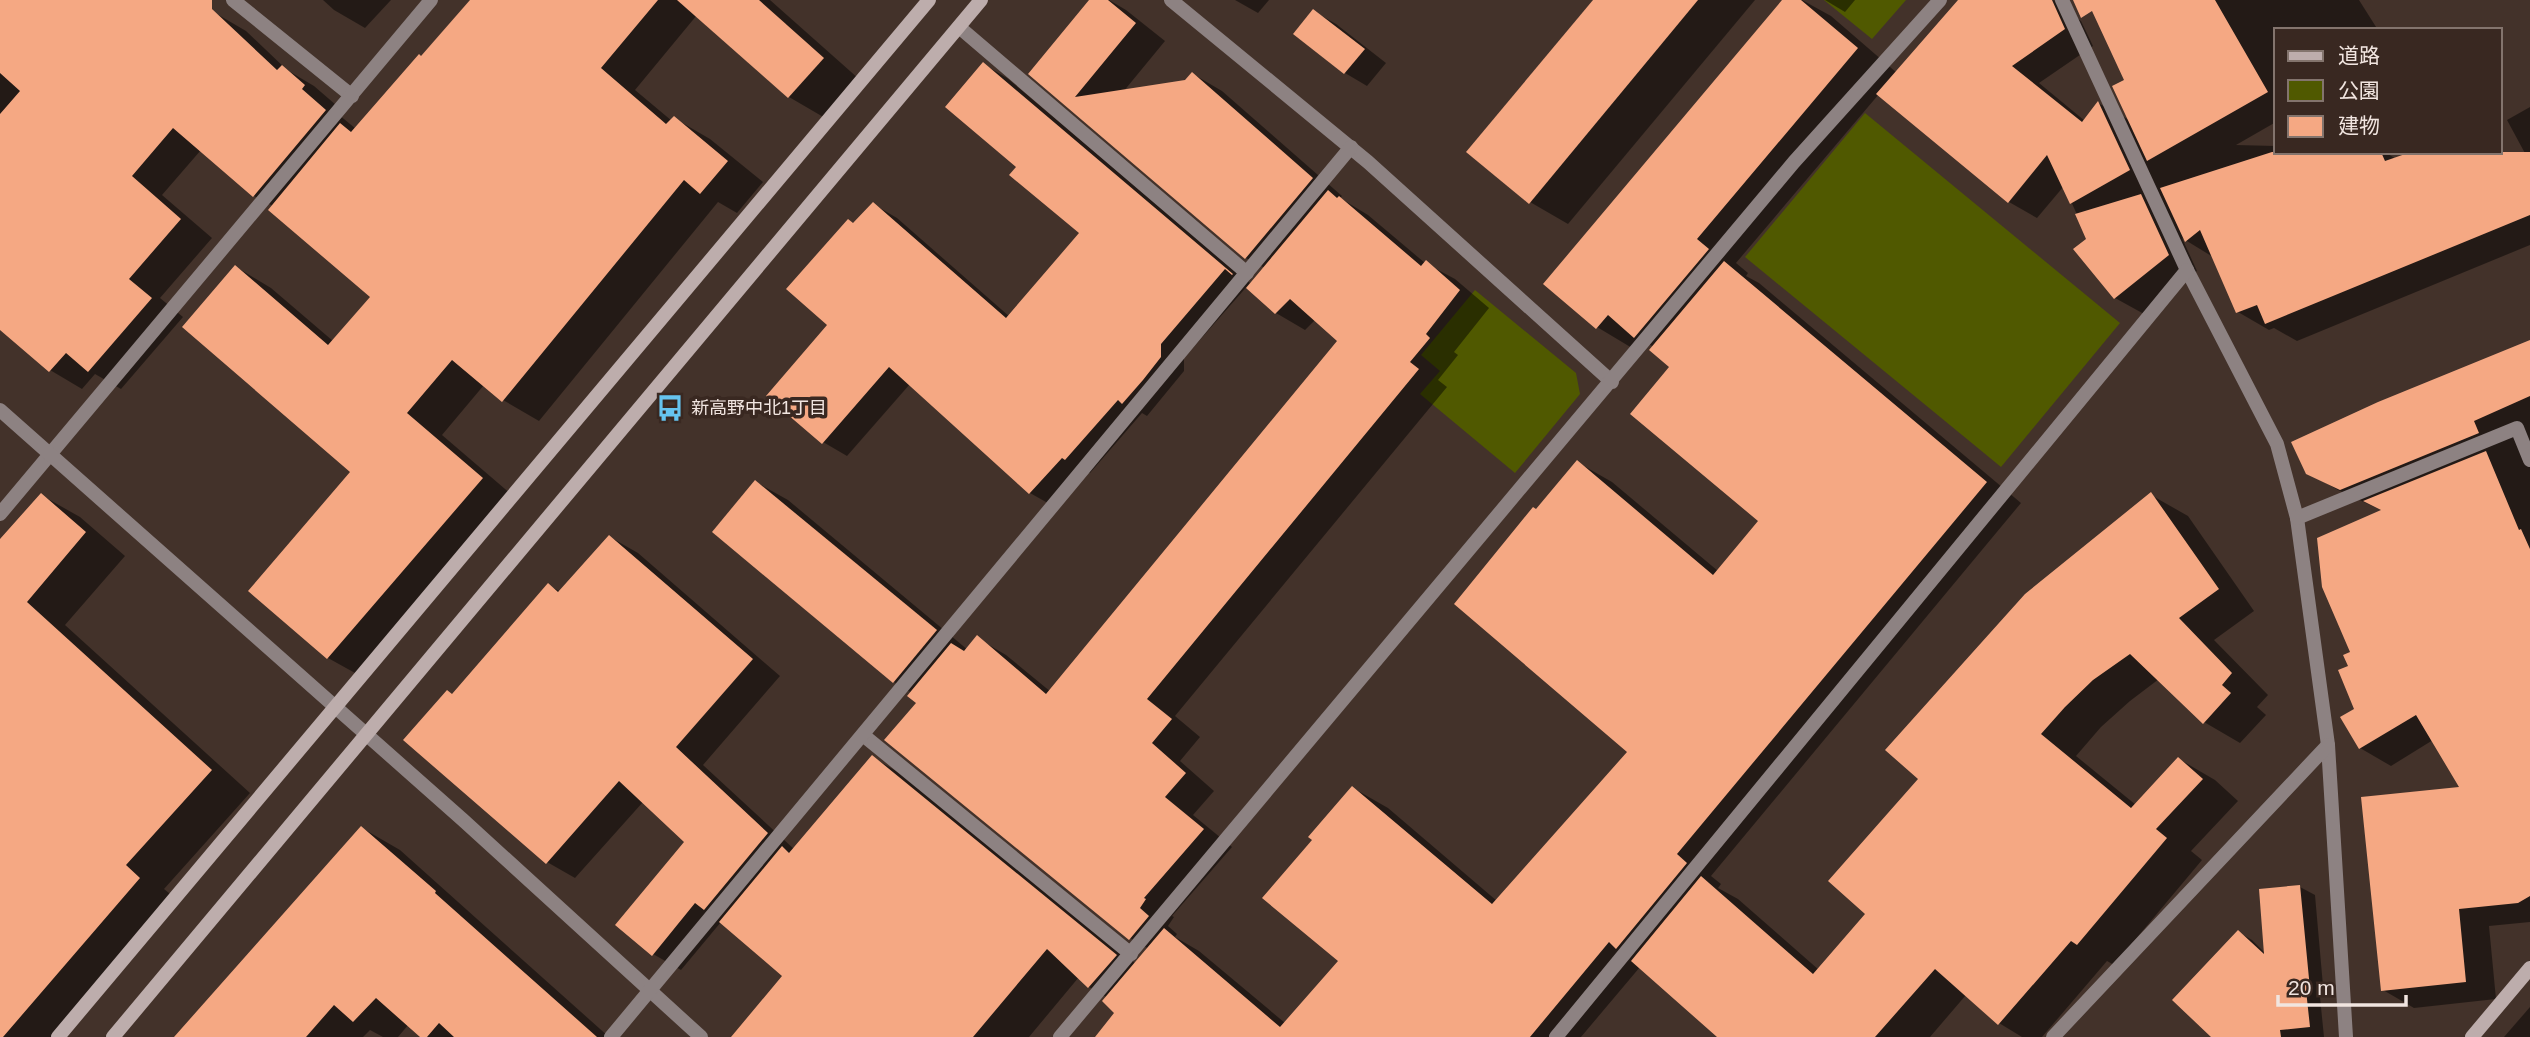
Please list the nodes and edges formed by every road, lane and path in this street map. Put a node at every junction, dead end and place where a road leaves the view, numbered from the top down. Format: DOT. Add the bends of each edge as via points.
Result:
graph roads {
  1 [pos="233,0"];
  2 [pos="431,0"];
  3 [pos="929,0"];
  4 [pos="981,0"];
  5 [pos="1171,0"];
  6 [pos="1940,0"];
  7 [pos="2062,0"];
  8 [pos="959,27"];
  9 [pos="352,96"];
  10 [pos="1351,147"];
  11 [pos="2187,270"];
  12 [pos="1247,274"];
  13 [pos="1612,382"];
  14 [pos="0,410"];
  15 [pos="51,455"];
  16 [pos="2530,460"];
  17 [pos="0,514"];
  18 [pos="2297,517"];
  19 [pos="335,708"];
  20 [pos="366,735"];
  21 [pos="863,735"];
  22 [pos="2328,745"];
  23 [pos="1130,954"];
  24 [pos="2530,968"];
  25 [pos="651,989"];
  26 [pos="58,1037"];
  27 [pos="113,1037"];
  28 [pos="611,1037"];
  29 [pos="701,1037"];
  30 [pos="1060,1037"];
  31 [pos="1556,1037"];
  32 [pos="2053,1037"];
  33 [pos="2346,1037"];
  34 [pos="2472,1037"];
  1 -- 9 [label="street"];
  2 -- 9 [label="street"];
  3 -- 19 [label="street"];
  4 -- 8 [label="street"];
  5 -- 10 [label="street"];
  6 -- 13 [label="street" via="1794,162"];
  7 -- 11 [label="street"];
  8 -- 12 [label="street"];
  8 -- 20 [label="street"];
  9 -- 15 [label="street"];
  10 -- 12 [label="street"];
  10 -- 13 [label="street"];
  11 -- 18 [label="street" via="2277,444"];
  11 -- 31 [label="street"];
  12 -- 21 [label="street"];
  13 -- 23 [label="street"];
  14 -- 15 [label="street"];
  15 -- 17 [label="street"];
  15 -- 19 [label="street"];
  16 -- 18 [label="street" via="2517,428"];
  18 -- 22 [label="street"];
  19 -- 20 [label="street"];
  19 -- 26 [label="street"];
  20 -- 25 [label="street"];
  20 -- 27 [label="street"];
  21 -- 23 [label="street"];
  21 -- 25 [label="street"];
  22 -- 32 [label="street"];
  22 -- 33 [label="street"];
  23 -- 30 [label="street"];
  24 -- 34 [label="street"];
  25 -- 28 [label="street"];
  25 -- 29 [label="street"];
}
